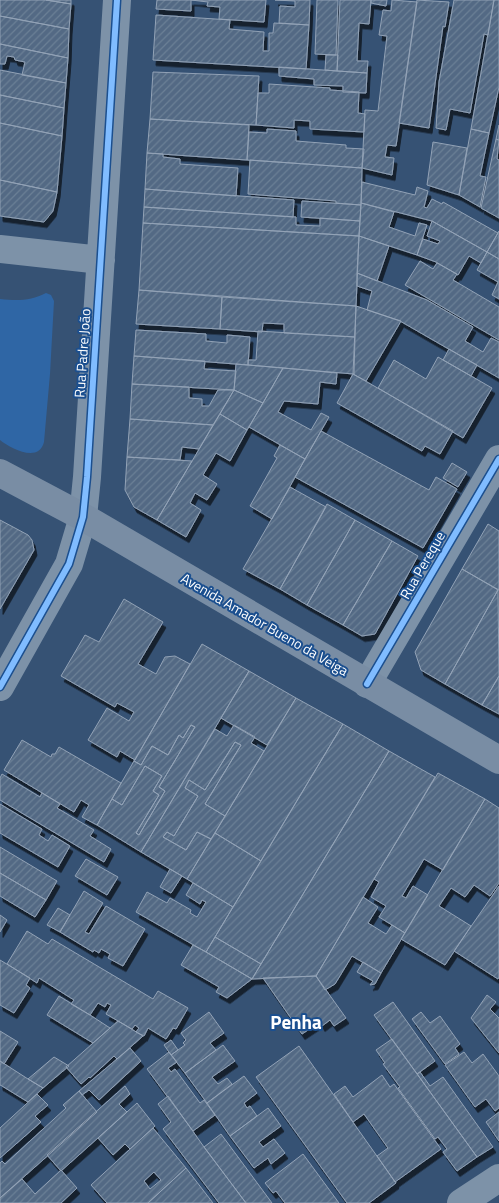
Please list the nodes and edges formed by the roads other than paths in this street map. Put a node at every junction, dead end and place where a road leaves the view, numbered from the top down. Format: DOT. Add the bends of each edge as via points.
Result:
graph roads {
  1 [pos="117,0"];
  2 [pos="0,249"];
  3 [pos="101,260"];
  4 [pos="499,459"];
  5 [pos="0,473"];
  6 [pos="83,517"];
  7 [pos="368,684"];
  8 [pos="0,687"];
  9 [pos="499,760"];
  10 [pos="499,1178"];
  11 [pos="461,1203"];
  1 -- 3 [label="street, Rua Padre João"];
  2 -- 3 [label="street"];
  3 -- 6 [label="street, Rua Padre João"];
  4 -- 7 [label="street, Rua Pereque"];
  5 -- 6 [label="main road, Avenida Amador Bueno da Veiga"];
  6 -- 7 [label="main road, Avenida Amador Bueno da Veiga"];
  6 -- 8 [label="street, Rua Padre João" via="69,564"];
  7 -- 9 [label="main road, Avenida Amador Bueno da Veiga"];
  10 -- 11 [label="street"];
}
